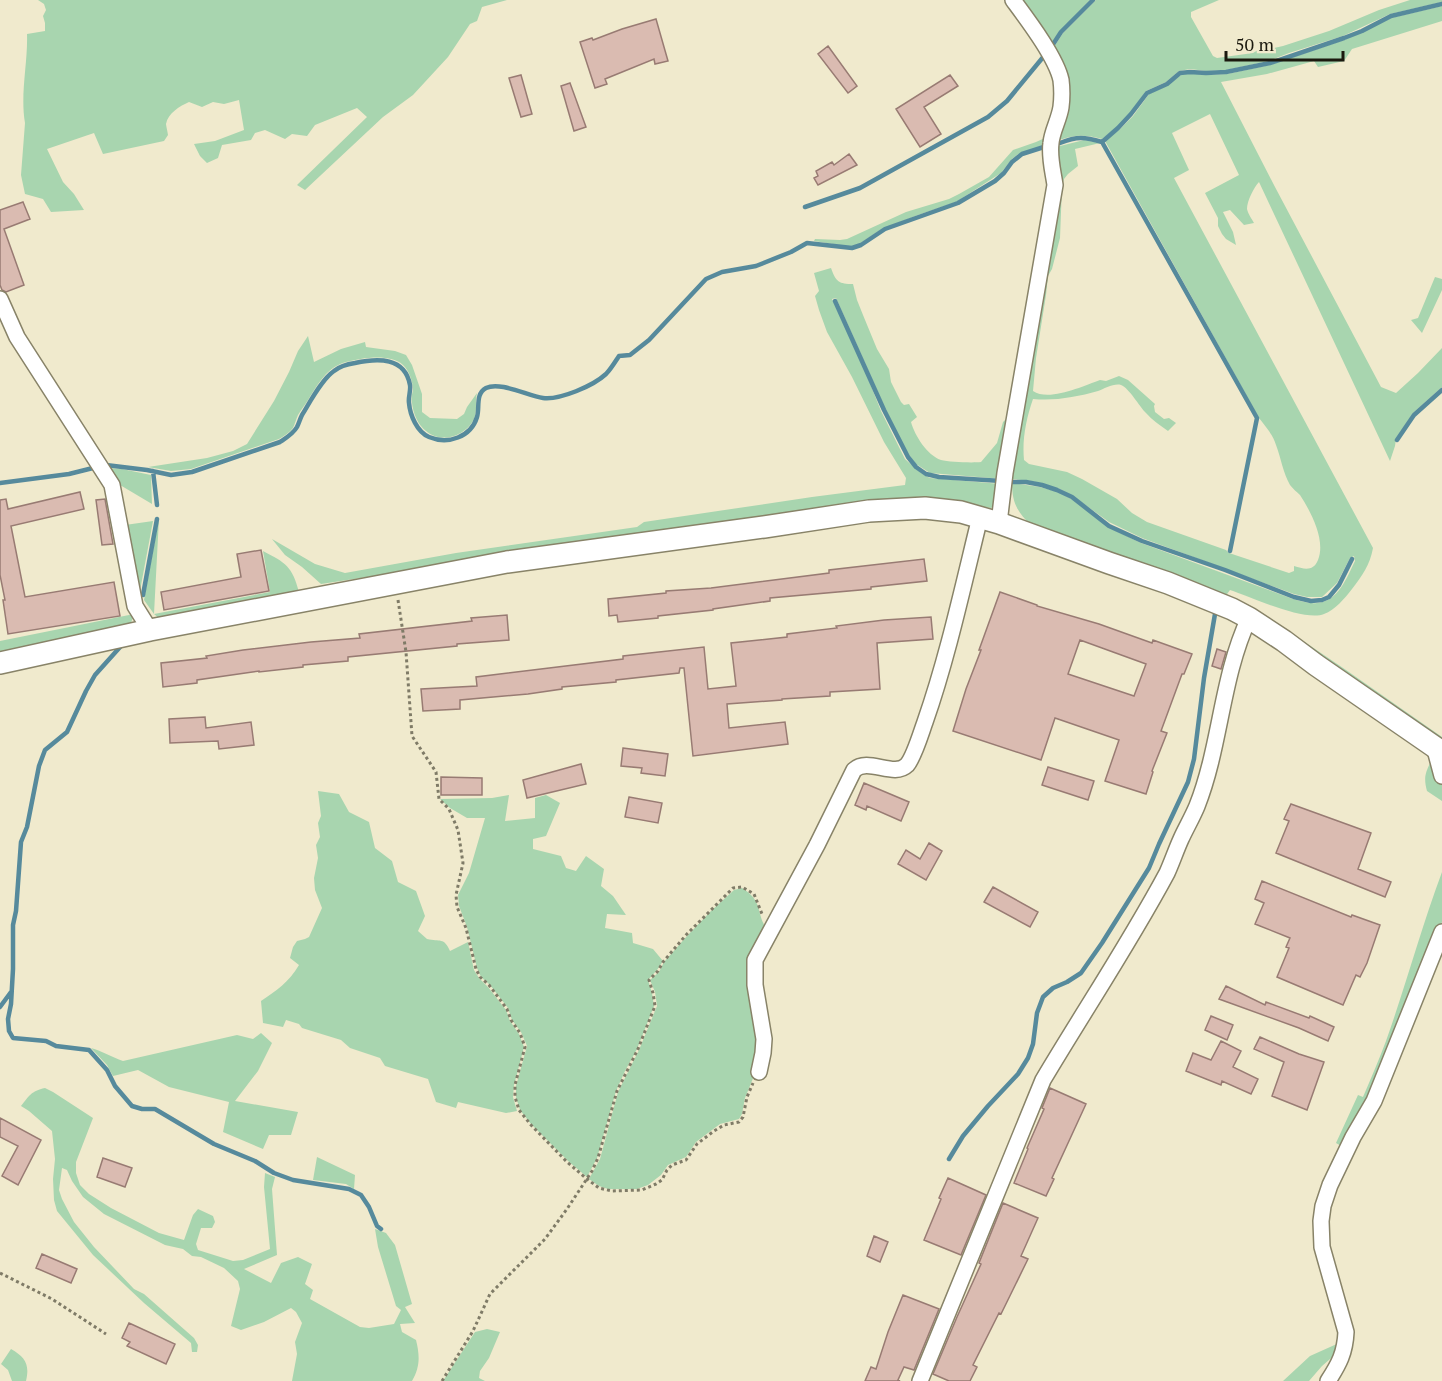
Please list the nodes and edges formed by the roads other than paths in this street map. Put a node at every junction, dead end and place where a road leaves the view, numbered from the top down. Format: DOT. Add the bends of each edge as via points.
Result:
graph roads {
  1 [pos="1013,0"];
  2 [pos="0,299"];
  3 [pos="990,520"];
  4 [pos="1249,618"];
  5 [pos="150,630"];
  6 [pos="0,663"];
  7 [pos="1438,749"];
  8 [pos="1442,776"];
  9 [pos="1442,932"];
  10 [pos="759,1072"];
  11 [pos="920,1381"];
  12 [pos="1328,1381"];
  1 -- 3 [label="street" via="1057,68 1062,95 1051,143 1055,185 1005,473"];
  2 -- 5 [label="street" via="17,337 112,485 135,606"];
  3 -- 4 [label="main road" via="1168,583"];
  3 -- 5 [label="main road" via="941,509 869,511 507,562"];
  3 -- 10 [label="street" via="908,764 895,769 865,765 854,770 755,960 764,1039"];
  4 -- 7 [label="main road"];
  4 -- 11 [label="street" via="1228,676 1207,777 1196,808 1168,871 1043,1080"];
  5 -- 6 [label="main road"];
  7 -- 8 [label="street"];
  9 -- 12 [label="street" via="1374,1101 1329,1185 1323,1206 1322,1247 1346,1332 1339,1365"];
}
